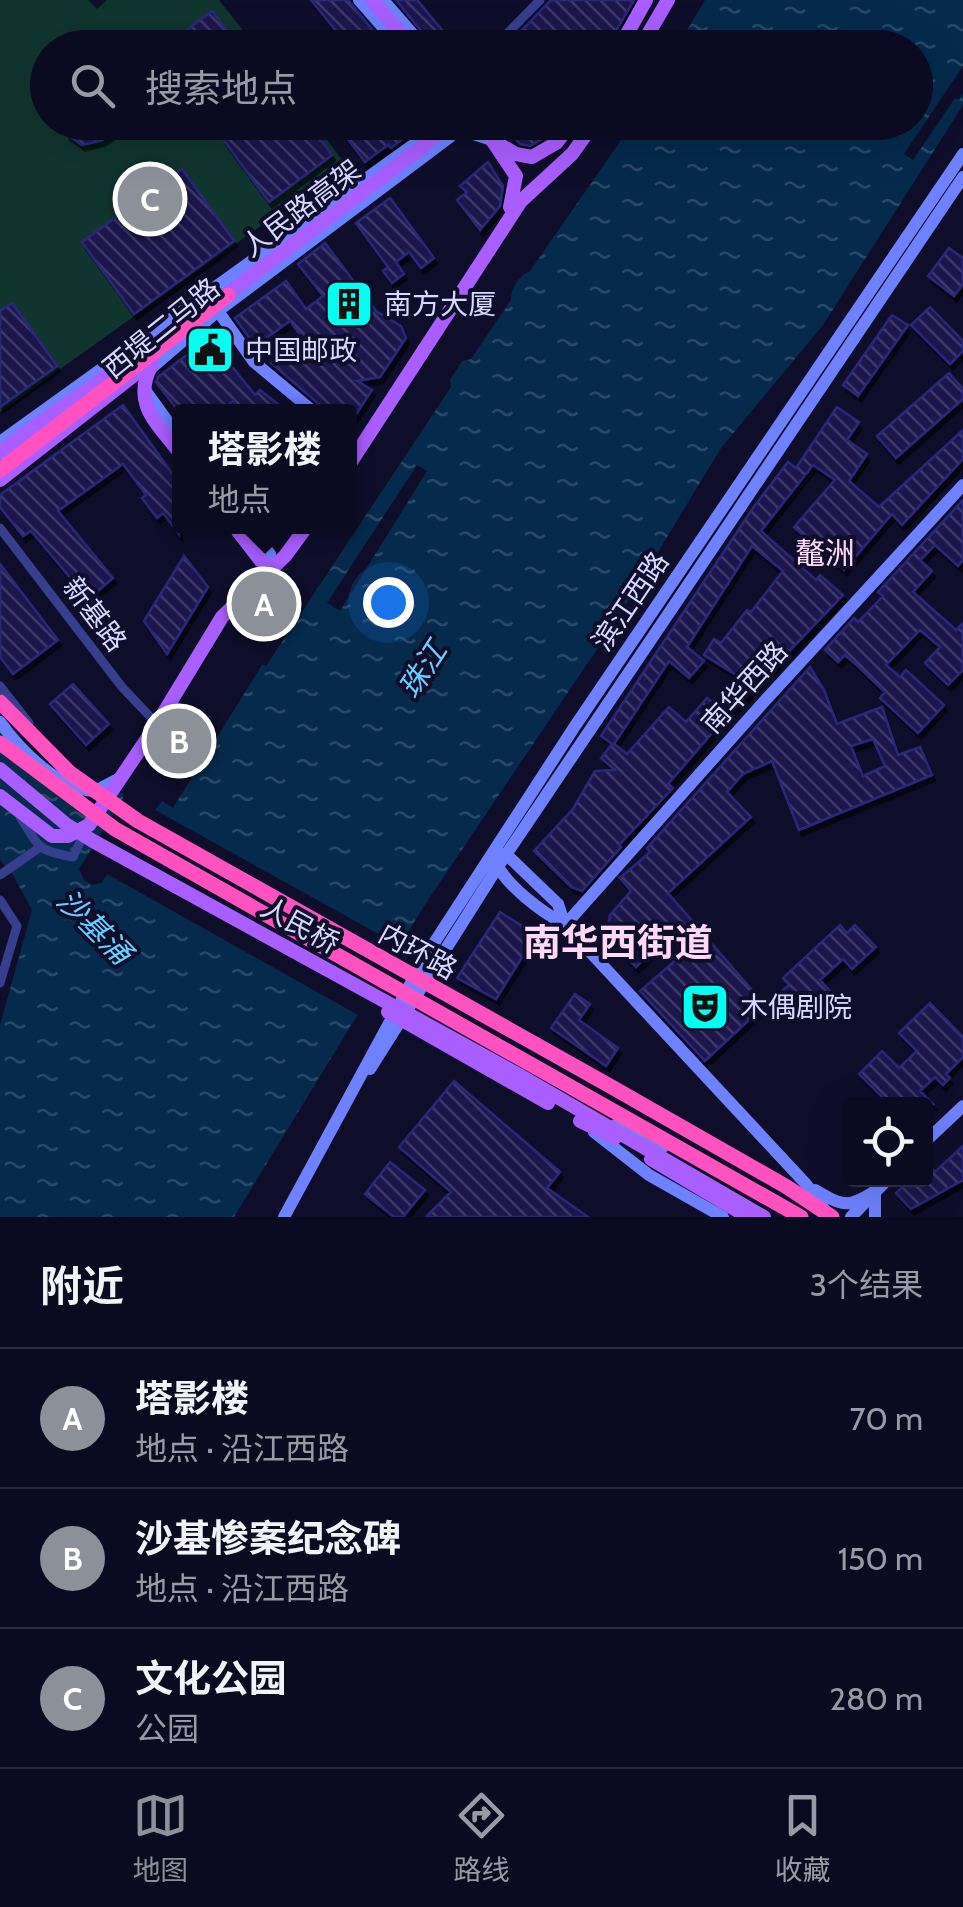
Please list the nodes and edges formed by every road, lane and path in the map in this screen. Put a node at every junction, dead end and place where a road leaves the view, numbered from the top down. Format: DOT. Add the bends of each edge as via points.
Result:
graph roads {
  1 [pos="359,0"];
  2 [pos="372,0"];
  3 [pos="383,0"];
  4 [pos="540,0"];
  5 [pos="646,0"];
  6 [pos="668,0"];
  7 [pos="385,30"];
  8 [pos="398,30"];
  9 [pos="409,30"];
  10 [pos="510,30"];
  11 [pos="628,30"];
  12 [pos="650,30"];
  13 [pos="429,140"];
  14 [pos="430,140"];
  15 [pos="431,140"];
  16 [pos="492,140"];
  17 [pos="559,140"];
  18 [pos="582,140"];
  19 [pos="963,154"];
  20 [pos="963,176"];
  21 [pos="497,236"];
  22 [pos="228,295"];
  23 [pos="218,311"];
  24 [pos="161,328"];
  25 [pos="165,349"];
  26 [pos="138,380"];
  27 [pos="107,383"];
  28 [pos="304,404"];
  29 [pos="172,426"];
  30 [pos="0,442"];
  31 [pos="172,442"];
  32 [pos="357,442"];
  33 [pos="362,446"];
  34 [pos="0,453"];
  35 [pos="357,453"];
  36 [pos="0,466"];
  37 [pos="0,483"];
  38 [pos="963,484"];
  39 [pos="0,528"];
  40 [pos="247,534"];
  41 [pos="301,534"];
  42 [pos="273,569"];
  43 [pos="0,686"];
  44 [pos="0,694"];
  45 [pos="0,702"];
  46 [pos="0,722"];
  47 [pos="158,724"];
  48 [pos="0,744"];
  49 [pos="42,745"];
  50 [pos="0,772"];
  51 [pos="118,778"];
  52 [pos="4,798"];
  53 [pos="95,814"];
  54 [pos="39,848"];
  55 [pos="498,859"];
  56 [pos="0,874"];
  57 [pos="0,900"];
  58 [pos="565,926"];
  59 [pos="0,983"];
  60 [pos="963,1106"];
  61 [pos="582,1117"];
  62 [pos="933,1134"];
  63 [pos="663,1147"];
  64 [pos="806,1184"];
  65 [pos="880,1187"];
  66 [pos="876,1191"];
  67 [pos="720,1216"];
  68 [pos="792,1216"];
  69 [pos="284,1217"];
  70 [pos="748,1217"];
  71 [pos="764,1217"];
  72 [pos="830,1217"];
  73 [pos="851,1217"];
  74 [pos="875,1217"];
  1 -- 7 [label="main road"];
  2 -- 8 [label="main road"];
  3 -- 9 [label="main road"];
  4 -- 10 [label="street"];
  5 -- 11 [label="main road"];
  6 -- 12 [label="main road"];
  13 -- 24 [label="main road, 西堤二马路"];
  14 -- 23 [label="main road, 西堤二马路"];
  15 -- 22 [label="main road, 人民路高架, bridge"];
  16 -- 17 [label="main road" via="532,158"];
  16 -- 21 [label="main road" via="516,184"];
  18 -- 21 [label="main road" via="521,201"];
  19 -- 55 [label="main road, 滨江西路"];
  20 -- 55 [label="main road, 滨江西路"];
  21 -- 33 [label="main road"];
  22 -- 25 [label="main road, bridge"];
  22 -- 34 [label="main road, bridge"];
  22 -- 36 [label="highway, bridge"];
  23 -- 26 [label="main road, 西堤二马路"];
  23 -- 28 [label="main road" via="254,362"];
  24 -- 27 [label="main road"];
  24 -- 30 [label="main road, 西堤二马路"];
  25 -- 31 [label="main road, bridge" via="144,380 143,397"];
  25 -- 37 [label="main road, bridge"];
  26 -- 27 [label="main road"];
  26 -- 29 [label="main road"];
  26 -- 37 [label="main road, 西堤二马路"];
  27 -- 36 [label="main road"];
  32 -- 33 [label="main road"];
  33 -- 35 [label="main road"];
  38 -- 58 [label="main road, 南华西路"];
  39 -- 47 [label="street, 新基路"];
  40 -- 42 [label="main road"];
  41 -- 42 [label="main road"];
  42 -- 47 [label="main road" via="222,617"];
  43 -- 51 [label="street" via="76,771 96,783"];
  44 -- 49 [label="highway, bridge"];
  45 -- 49 [label="highway, 内环路, bridge"];
  46 -- 51 [label="main road" via="74,786 96,791"];
  47 -- 51 [label="main road"];
  48 -- 53 [label="highway, 内环路"];
  49 -- 72 [label="highway, 内环路, bridge" via="84,785 138,821"];
  50 -- 61 [label="main road, 人民桥, bridge" via="81,834"];
  51 -- 53 [label="main road"];
  52 -- 53 [label="main road" via="59,838"];
  52 -- 54 [label="street"];
  53 -- 54 [label="street" via="72,857"];
  53 -- 68 [label="highway, 内环路, bridge"];
  54 -- 56 [label="street"];
  55 -- 58 [label="main road"];
  55 -- 69 [label="main road, 滨江西路" via="425,957"];
  57 -- 59 [label="street" via="17,926"];
  58 -- 64 [label="main road"];
  60 -- 62 [label="main road"];
  61 -- 63 [label="main road, bridge"];
  61 -- 67 [label="main road" via="649,1175"];
  61 -- 70 [label="main road"];
  61 -- 71 [label="main road, bridge"];
  64 -- 66 [label="main road" via="846,1204"];
  64 -- 68 [label="main road" via="807,1206"];
  64 -- 72 [label="main road"];
  65 -- 66 [label="main road"];
  66 -- 73 [label="main road"];
  66 -- 74 [label="main road"];
}
